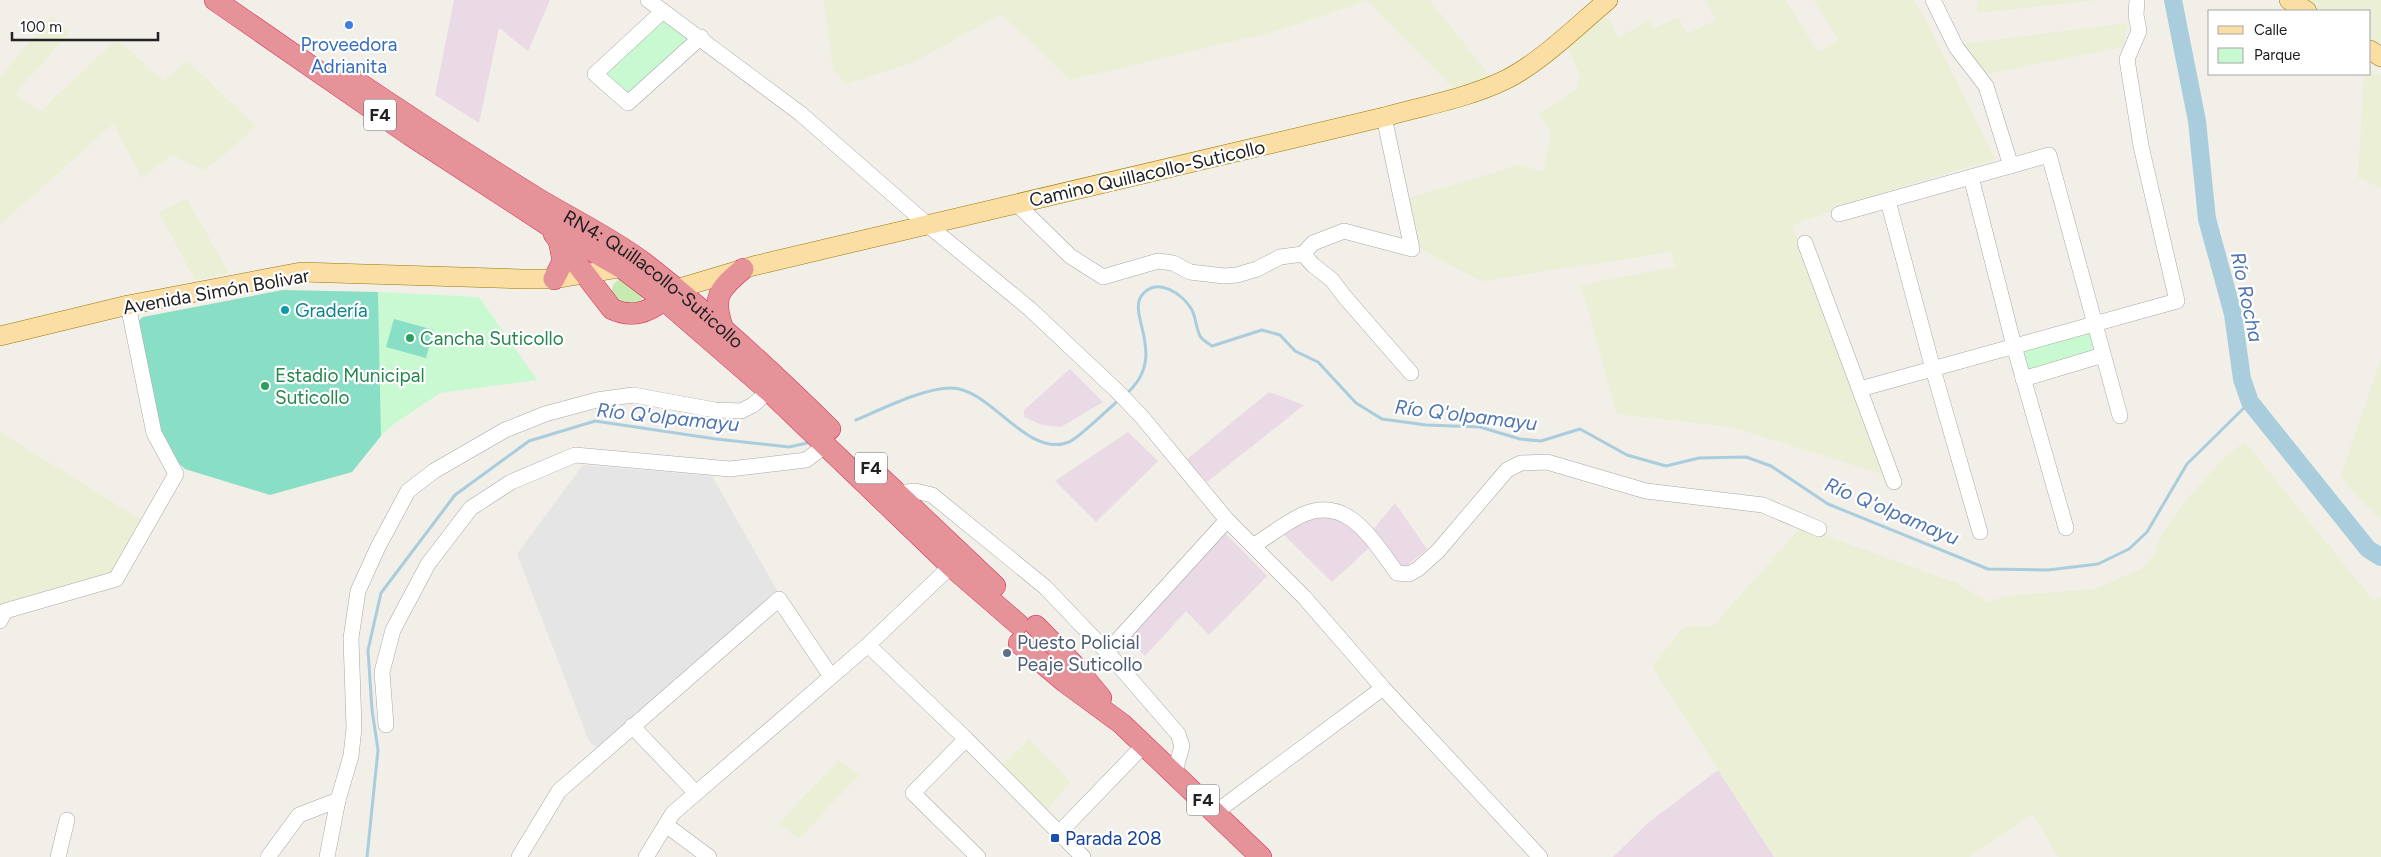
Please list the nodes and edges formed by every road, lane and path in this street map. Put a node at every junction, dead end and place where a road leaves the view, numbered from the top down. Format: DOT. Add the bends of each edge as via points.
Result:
graph roads {
  1 [pos="215,0"];
  2 [pos="237,0"];
  3 [pos="648,0"];
  4 [pos="1608,0"];
  5 [pos="1933,0"];
  6 [pos="2137,0"];
  7 [pos="2289,0"];
  8 [pos="2305,10"];
  9 [pos="663,11"];
  10 [pos="701,38"];
  11 [pos="1384,117"];
  12 [pos="2011,166"];
  13 [pos="1971,177"];
  14 [pos="1888,200"];
  15 [pos="1017,204"];
  16 [pos="1839,214"];
  17 [pos="929,226"];
  18 [pos="553,233"];
  19 [pos="1805,243"];
  20 [pos="1303,254"];
  21 [pos="644,263"];
  22 [pos="622,268"];
  23 [pos="744,269"];
  24 [pos="586,274"];
  25 [pos="554,279"];
  26 [pos="670,294"];
  27 [pos="599,295"];
  28 [pos="128,305"];
  29 [pos="644,312"];
  30 [pos="2095,323"];
  31 [pos="723,329"];
  32 [pos="0,336"];
  33 [pos="2014,346"];
  34 [pos="723,350"];
  35 [pos="2103,355"];
  36 [pos="1933,369"];
  37 [pos="1412,373"];
  38 [pos="2023,379"];
  39 [pos="1860,388"];
  40 [pos="769,390"];
  41 [pos="2120,416"];
  42 [pos="826,444"];
  43 [pos="1894,482"];
  44 [pos="897,493"];
  45 [pos="1227,520"];
  46 [pos="2066,528"];
  47 [pos="1819,529"];
  48 [pos="1980,532"];
  49 [pos="1253,546"];
  50 [pos="951,566"];
  51 [pos="0,620"];
  52 [pos="1023,629"];
  53 [pos="868,645"];
  54 [pos="1107,652"];
  55 [pos="830,675"];
  56 [pos="1383,688"];
  57 [pos="1122,724"];
  58 [pos="386,726"];
  59 [pos="632,726"];
  60 [pos="966,739"];
  61 [pos="1144,745"];
  62 [pos="1174,775"];
  63 [pos="696,793"];
  64 [pos="338,800"];
  65 [pos="1216,812"];
  66 [pos="67,820"];
  67 [pos="666,825"];
  68 [pos="1060,832"];
  69 [pos="58,857"];
  70 [pos="268,857"];
  71 [pos="327,857"];
  72 [pos="519,857"];
  73 [pos="646,857"];
  74 [pos="709,857"];
  75 [pos="978,857"];
  76 [pos="1082,857"];
  77 [pos="1261,857"];
  78 [pos="1540,857"];
  1 -- 18 [label="highway, RN4: Quillacollo-Suticollo / F4"];
  2 -- 21 [label="highway, RN4: Quillacollo-Suticollo / F4" via="454,147"];
  3 -- 9 [label="street"];
  4 -- 11 [label="main road, Camino Quillacollo-Suticollo" via="1506,80"];
  5 -- 12 [label="street" via="1956,47 1986,86"];
  6 -- 30 [label="street" via="2139,31 2127,59 2128,72 2141,146 2177,301"];
  7 -- 8 [label="main road"];
  9 -- 10 [label="street"];
  9 -- 10 [label="street" via="595,74 628,102"];
  10 -- 17 [label="street" via="801,114"];
  11 -- 15 [label="main road, Camino Quillacollo-Suticollo"];
  11 -- 20 [label="street" via="1412,249 1344,231 1312,243"];
  12 -- 13 [label="street"];
  12 -- 30 [label="street" via="2048,155"];
  13 -- 14 [label="street"];
  13 -- 33 [label="street"];
  14 -- 16 [label="street"];
  14 -- 36 [label="street"];
  15 -- 17 [label="main road, Camino Quillacollo-Suticollo"];
  15 -- 20 [label="street" via="1070,256 1103,277 1158,262 1173,263 1190,272 1237,275 1280,257"];
  17 -- 23 [label="main road, Camino Quillacollo-Suticollo"];
  17 -- 45 [label="street" via="1030,308 1117,391"];
  18 -- 22 [label="highway, RN4: Quillacollo-Suticollo / F4"];
  18 -- 24 [label="highway"];
  18 -- 25 [label="highway" via="563,261"];
  19 -- 39 [label="street"];
  20 -- 37 [label="street" via="1332,280"];
  21 -- 22 [label="main road, Avenida Simón Bolivar"];
  21 -- 26 [label="highway, RN4: Quillacollo-Suticollo / F4"];
  22 -- 24 [label="main road, Avenida Simón Bolivar"];
  22 -- 26 [label="highway, RN4: Quillacollo-Suticollo / F4"];
  23 -- 26 [label="main road, Camino Quillacollo-Suticollo"];
  23 -- 31 [label="highway" via="726,283 716,302"];
  24 -- 25 [label="main road, Avenida Simón Bolivar"];
  24 -- 27 [label="highway"];
  25 -- 27 [label="main road, Avenida Simón Bolivar"];
  25 -- 28 [label="main road, Avenida Simón Bolivar" via="301,272"];
  26 -- 29 [label="highway"];
  26 -- 31 [label="highway, RN4: Quillacollo-Suticollo / F4"];
  26 -- 34 [label="highway, RN4: Quillacollo-Suticollo / F4"];
  27 -- 29 [label="highway" via="612,309 623,314"];
  28 -- 32 [label="main road, Avenida Simón Bolivar"];
  28 -- 51 [label="street" via="154,433 176,474 116,579 4,611"];
  29 -- 34 [label="highway"];
  30 -- 33 [label="street"];
  30 -- 35 [label="street"];
  31 -- 44 [label="highway, RN4: Quillacollo-Suticollo / F4" via="783,382"];
  33 -- 36 [label="street"];
  33 -- 38 [label="street"];
  34 -- 40 [label="highway, RN4: Quillacollo-Suticollo / F4"];
  35 -- 38 [label="street"];
  35 -- 41 [label="street"];
  36 -- 39 [label="street"];
  36 -- 48 [label="street"];
  38 -- 46 [label="street"];
  39 -- 43 [label="street"];
  40 -- 42 [label="highway, RN4: Quillacollo-Suticollo / F4"];
  40 -- 64 [label="street" via="741,411 716,410 633,395 597,400 545,414 505,430 434,471 408,491 358,591 351,638 354,728 351,756"];
  42 -- 50 [label="highway, RN4: Quillacollo-Suticollo / F4"];
  42 -- 58 [label="street" via="806,460 730,469 575,455 511,482 471,508 428,564 398,622 382,672"];
  44 -- 52 [label="highway, RN4: Quillacollo-Suticollo / F4"];
  44 -- 54 [label="street" via="916,491 932,495 1045,587"];
  45 -- 49 [label="street"];
  45 -- 54 [label="street"];
  47 -- 49 [label="street" via="1763,505 1646,491 1564,465 1535,460 1521,462 1507,470 1438,551 1409,574 1397,573 1356,522 1333,510 1302,515"];
  49 -- 56 [label="street" via="1304,597"];
  50 -- 52 [label="highway, RN4: Quillacollo-Suticollo / F4"];
  50 -- 53 [label="street"];
  52 -- 57 [label="highway, F4" via="1096,703"];
  52 -- 57 [label="highway, F4" via="1073,664"];
  53 -- 55 [label="street"];
  53 -- 60 [label="street"];
  54 -- 62 [label="street" via="1178,734 1182,746"];
  55 -- 59 [label="street" via="778,598"];
  55 -- 63 [label="street"];
  56 -- 65 [label="street"];
  56 -- 78 [label="street"];
  57 -- 61 [label="highway, F4"];
  59 -- 63 [label="street"];
  59 -- 72 [label="street" via="559,791"];
  60 -- 68 [label="street"];
  60 -- 75 [label="street" via="913,793"];
  61 -- 62 [label="highway, F4"];
  61 -- 68 [label="street"];
  62 -- 65 [label="highway, F4"];
  63 -- 67 [label="street" via="673,813"];
  64 -- 70 [label="street" via="299,815"];
  64 -- 71 [label="street"];
  65 -- 77 [label="highway, F4"];
  66 -- 69 [label="street"];
  67 -- 73 [label="street"];
  67 -- 74 [label="street"];
  68 -- 76 [label="street"];
}
